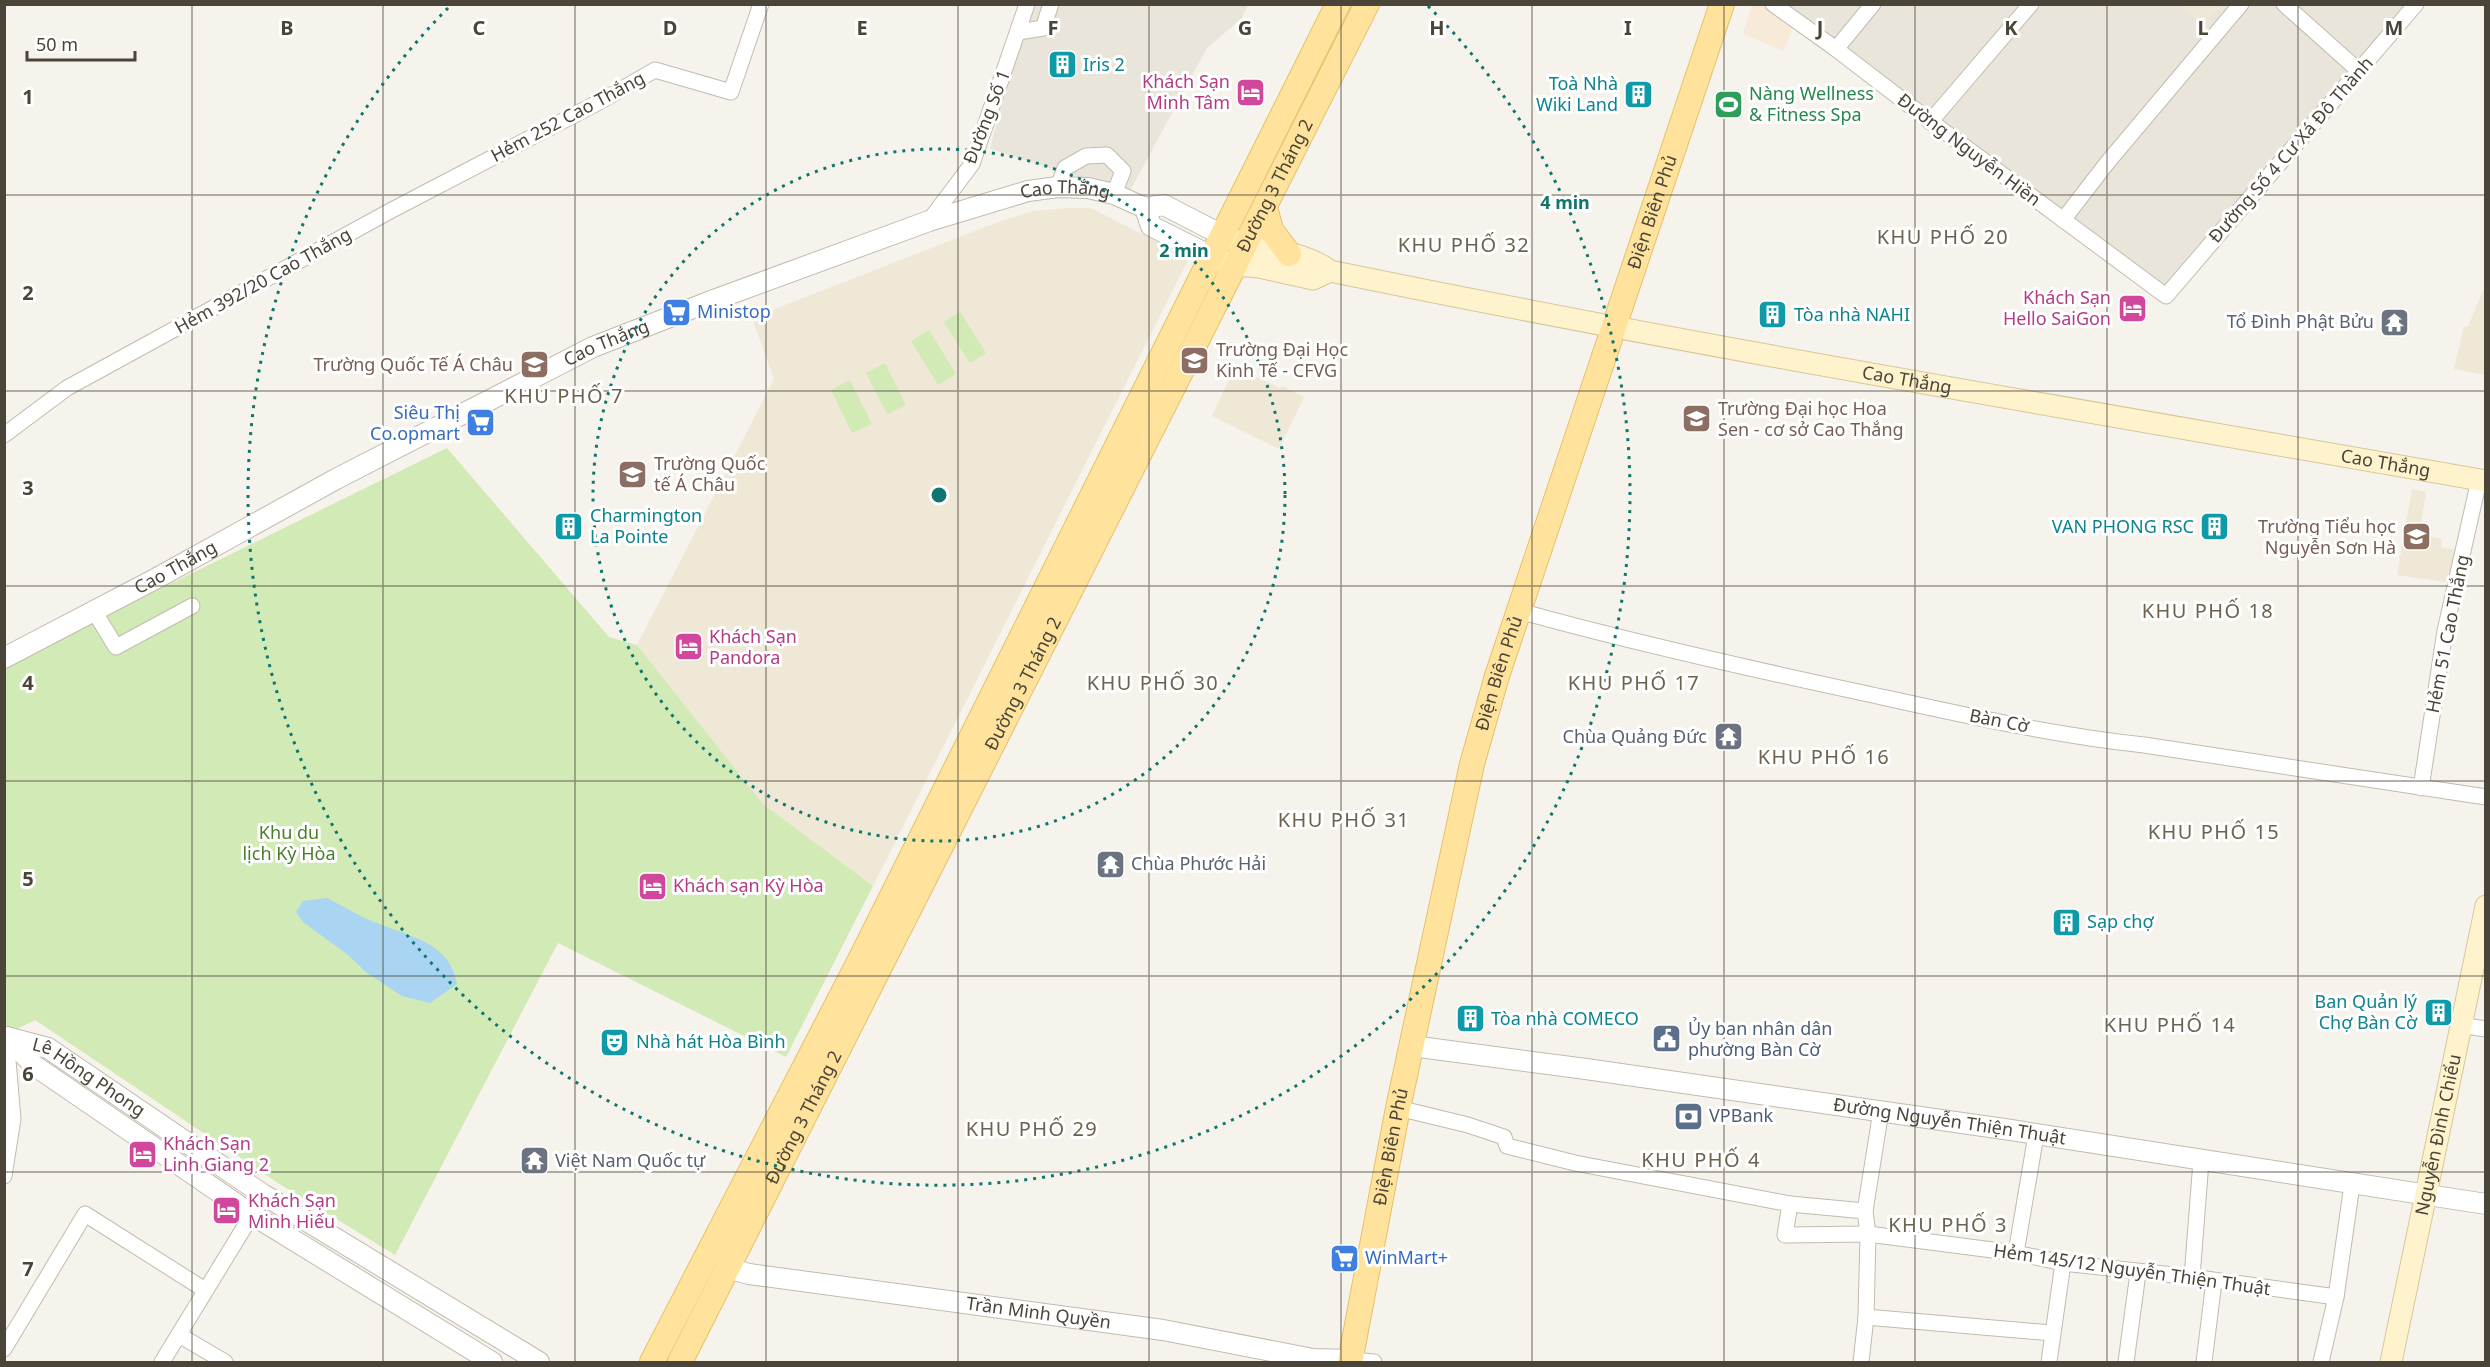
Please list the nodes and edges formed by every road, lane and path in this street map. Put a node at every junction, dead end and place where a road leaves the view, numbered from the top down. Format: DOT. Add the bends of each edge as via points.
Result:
graph roads {
  1 [pos="760,4"];
  2 [pos="1027,4"];
  3 [pos="1051,4"];
  4 [pos="1338,4"];
  5 [pos="1367,4"];
  6 [pos="1722,4"];
  7 [pos="1773,4"];
  8 [pos="1873,4"];
  9 [pos="2031,4"];
  10 [pos="2241,4"];
  11 [pos="2284,4"];
  12 [pos="2416,4"];
  13 [pos="1018,32"];
  14 [pos="1836,49"];
  15 [pos="2359,71"];
  16 [pos="1930,122"];
  17 [pos="475,166"];
  18 [pos="1058,187"];
  19 [pos="1114,194"];
  20 [pos="1265,207"];
  21 [pos="1145,208"];
  22 [pos="2063,220"];
  23 [pos="930,221"];
  24 [pos="1222,235"];
  25 [pos="1289,254"];
  26 [pos="1240,255"];
  27 [pos="1211,256"];
  28 [pos="1330,271"];
  29 [pos="2166,296"];
  30 [pos="1614,326"];
  31 [pos="4,435"];
  32 [pos="2482,481"];
  33 [pos="192,606"];
  34 [pos="94,611"];
  35 [pos="1519,611"];
  36 [pos="4,658"];
  37 [pos="2421,788"];
  38 [pos="2486,797"];
  39 [pos="2486,906"];
  40 [pos="2459,1025"];
  41 [pos="2486,1029"];
  42 [pos="5,1034"];
  43 [pos="1412,1046"];
  44 [pos="1398,1108"];
  45 [pos="1881,1111"];
  46 [pos="2036,1135"];
  47 [pos="2200,1161"];
  48 [pos="4,1176"];
  49 [pos="2352,1185"];
  50 [pos="264,1195"];
  51 [pos="2426,1196"];
  52 [pos="1790,1204"];
  53 [pos="2486,1204"];
  54 [pos="1865,1211"];
  55 [pos="251,1214"];
  56 [pos="1868,1234"];
  57 [pos="2016,1253"];
  58 [pos="2063,1263"];
  59 [pos="727,1268"];
  60 [pos="2138,1273"];
  61 [pos="2192,1277"];
  62 [pos="2214,1281"];
  63 [pos="205,1290"];
  64 [pos="2336,1297"];
  65 [pos="1866,1317"];
  66 [pos="2052,1333"];
  67 [pos="179,1335"];
  68 [pos="4,1349"];
  69 [pos="162,1362"];
  70 [pos="225,1362"];
  71 [pos="492,1362"];
  72 [pos="539,1362"];
  73 [pos="652,1362"];
  74 [pos="680,1362"];
  75 [pos="1358,1362"];
  76 [pos="1861,1362"];
  77 [pos="2049,1362"];
  78 [pos="2126,1362"];
  79 [pos="2204,1362"];
  80 [pos="2321,1362"];
  81 [pos="2391,1362"];
  1 -- 17 [label="street, Hẻm 252 Cao Thắng" via="731,92 655,70"];
  2 -- 13 [label="street, Đường Số 1"];
  3 -- 13 [label="street" via="1043,28"];
  4 -- 24 [label="main road, Đường 3 Tháng 2"];
  5 -- 20 [label="main road, Đường 3 Tháng 2"];
  6 -- 30 [label="main road, Điện Biên Phủ"];
  7 -- 14 [label="street, Đường Nguyễn Hiền"];
  8 -- 14 [label="street"];
  9 -- 16 [label="street"];
  10 -- 22 [label="street"];
  11 -- 15 [label="street"];
  12 -- 15 [label="street, Ðường Số 4 Cư Xá Đô Thành"];
  13 -- 23 [label="street, Đường Số 1" via="972,164"];
  14 -- 16 [label="street, Đường Nguyễn Hiền"];
  15 -- 29 [label="street, Ðường Số 4 Cư Xá Đô Thành"];
  16 -- 22 [label="street, Đường Nguyễn Hiền"];
  17 -- 31 [label="street, Hẻm 392/20 Cao Thắng" via="67,388"];
  18 -- 19 [label="street, Cao Thắng"];
  18 -- 19 [label="street" via="1065,168 1086,156 1107,155 1123,171"];
  18 -- 23 [label="street, Cao Thắng" via="1028,190"];
  19 -- 21 [label="street, Cao Thắng"];
  20 -- 25 [label="main road" via="1271,230"];
  20 -- 26 [label="main road, Đường 3 Tháng 2"];
  21 -- 24 [label="street, Cao Thắng" via="1164,205"];
  21 -- 27 [label="street, Cao Thắng" via="1151,226"];
  22 -- 29 [label="street, Đường Nguyễn Hiền"];
  23 -- 34 [label="street, Cao Thắng" via="593,347 336,479"];
  24 -- 26 [label="main road, Cao Thắng"];
  24 -- 27 [label="main road, Đường 3 Tháng 2"];
  25 -- 26 [label="main road, Cao Thắng"];
  25 -- 28 [label="main road, Cao Thắng" via="1316,260"];
  26 -- 27 [label="main road, Cao Thắng"];
  26 -- 28 [label="main road, Cao Thắng" via="1259,267 1313,279"];
  26 -- 59 [label="main road, Đường 3 Tháng 2"];
  27 -- 73 [label="main road, Đường 3 Tháng 2" via="866,947"];
  28 -- 30 [label="main road, Cao Thắng"];
  30 -- 32 [label="main road, Cao Thắng"];
  30 -- 35 [label="main road, Điện Biên Phủ"];
  32 -- 37 [label="street, Hẻm 51 Cao Thắng" via="2445,631"];
  33 -- 34 [label="street" via="116,647"];
  34 -- 36 [label="street, Cao Thắng"];
  35 -- 37 [label="street, Bàn Cờ" via="1649,645 1943,711 2095,740 2144,744"];
  35 -- 43 [label="main road, Điện Biên Phủ" via="1472,764"];
  37 -- 38 [label="street, Bàn Cờ"];
  39 -- 40 [label="main road, Nguyễn Đình Chiểu"];
  40 -- 41 [label="street"];
  40 -- 51 [label="main road, Nguyễn Đình Chiểu"];
  42 -- 48 [label="street" via="13,1119"];
  42 -- 50 [label="street, Lê Hồng Phong" via="48,1048"];
  42 -- 55 [label="street, Lê Hồng Phong" via="35,1066"];
  43 -- 44 [label="main road, Điện Biên Phủ"];
  43 -- 45 [label="street, Đường Nguyễn Thiện Thuật"];
  44 -- 52 [label="street" via="1468,1125 1504,1137 1508,1146 1575,1163"];
  44 -- 75 [label="main road, Điện Biên Phủ"];
  45 -- 46 [label="street, Đường Nguyễn Thiện Thuật"];
  45 -- 54 [label="street"];
  46 -- 47 [label="street, Đường Nguyễn Thiện Thuật"];
  46 -- 57 [label="street"];
  47 -- 49 [label="street, Đường Nguyễn Thiện Thuật"];
  47 -- 61 [label="street"];
  49 -- 51 [label="street, Đường Nguyễn Thiện Thuật"];
  49 -- 64 [label="street"];
  50 -- 55 [label="street"];
  50 -- 72 [label="street, Lê Hồng Phong"];
  51 -- 53 [label="street, Đường Nguyễn Thiện Thuật"];
  51 -- 81 [label="main road, Nguyễn Đình Chiểu"];
  52 -- 54 [label="street"];
  52 -- 56 [label="street, Hẻm 145/12 Nguyễn Thiện Thuật" via="1785,1235"];
  54 -- 56 [label="street"];
  55 -- 63 [label="street"];
  55 -- 71 [label="street, Lê Hồng Phong"];
  56 -- 57 [label="street, Hẻm 145/12 Nguyễn Thiện Thuật"];
  56 -- 65 [label="street"];
  57 -- 58 [label="street, Hẻm 145/12 Nguyễn Thiện Thuật"];
  58 -- 60 [label="street, Hẻm 145/12 Nguyễn Thiện Thuật"];
  58 -- 66 [label="street"];
  59 -- 74 [label="main road, Đường 3 Tháng 2"];
  59 -- 75 [label="street, Trần Minh Quyền" via="1186,1334 1312,1359"];
  60 -- 61 [label="street, Hẻm 145/12 Nguyễn Thiện Thuật"];
  60 -- 78 [label="street"];
  61 -- 62 [label="street, Hẻm 145/12 Nguyễn Thiện Thuật"];
  62 -- 64 [label="street, Hẻm 145/12 Nguyễn Thiện Thuật"];
  62 -- 79 [label="street"];
  63 -- 67 [label="street"];
  63 -- 68 [label="street" via="85,1214"];
  64 -- 80 [label="street"];
  65 -- 66 [label="street"];
  65 -- 76 [label="street"];
  66 -- 77 [label="street"];
  67 -- 69 [label="street"];
  67 -- 70 [label="street"];
}
